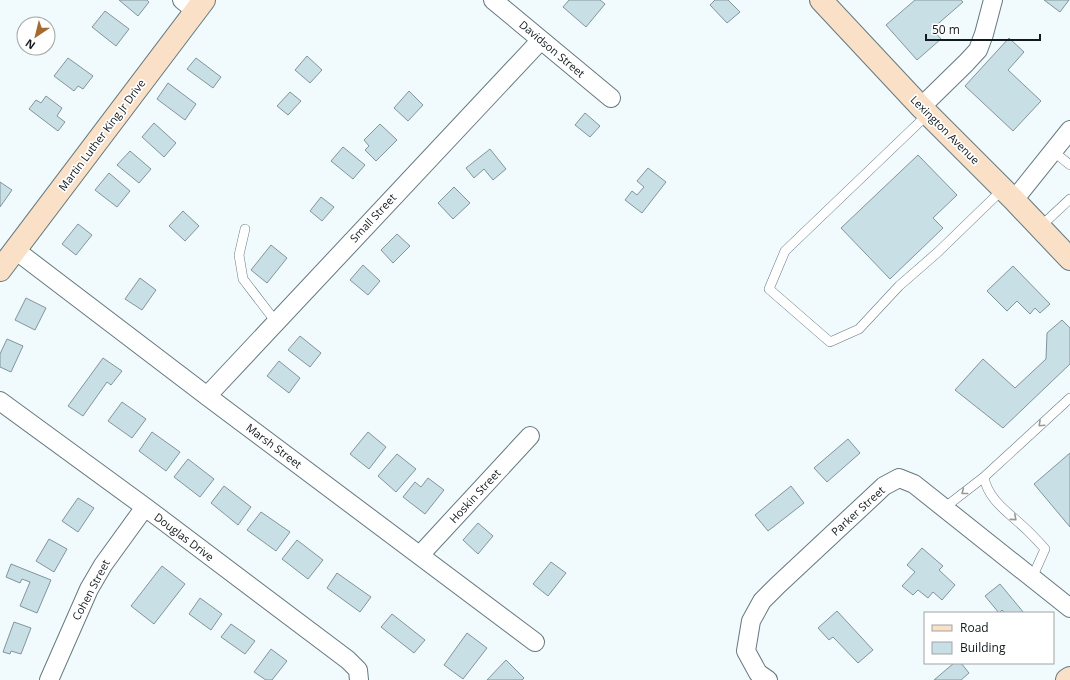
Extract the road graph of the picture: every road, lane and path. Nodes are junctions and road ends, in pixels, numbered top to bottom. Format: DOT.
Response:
graph roads {
  1 [pos="493,0"];
  2 [pos="821,0"];
  3 [pos="993,0"];
  4 [pos="194,4"];
  5 [pos="540,41"];
  6 [pos="611,98"];
  7 [pos="925,110"];
  8 [pos="1070,130"];
  9 [pos="1053,151"];
  10 [pos="1070,165"];
  11 [pos="1008,194"];
  12 [pos="1070,199"];
  13 [pos="1040,227"];
  14 [pos="245,229"];
  15 [pos="14,249"];
  16 [pos="1070,259"];
  17 [pos="0,270"];
  18 [pos="276,322"];
  19 [pos="207,396"];
  20 [pos="1070,398"];
  21 [pos="0,401"];
  22 [pos="530,436"];
  23 [pos="984,477"];
  24 [pos="145,507"];
  25 [pos="944,508"];
  26 [pos="420,555"];
  27 [pos="1032,578"];
  28 [pos="1070,608"];
  29 [pos="535,642"];
  30 [pos="1070,678"];
  31 [pos="49,680"];
  32 [pos="359,680"];
  33 [pos="768,680"];
  34 [pos="1067,680"];
  1 -- 5 [label="street, Davidson Street"];
  2 -- 7 [label="main road, Lexington Avenue"];
  3 -- 7 [label="street"];
  4 -- 15 [label="main road, Martin Luther King Jr Drive"];
  5 -- 6 [label="street, Davidson Street"];
  5 -- 18 [label="street, Small Street"];
  7 -- 11 [label="main road, Lexington Avenue"];
  7 -- 11 [label="lane"];
  8 -- 9 [label="street"];
  9 -- 10 [label="lane"];
  9 -- 11 [label="street"];
  11 -- 13 [label="main road, Lexington Avenue"];
  12 -- 13 [label="lane"];
  13 -- 16 [label="main road, Lexington Avenue"];
  14 -- 18 [label="lane"];
  15 -- 17 [label="main road, Martin Luther King Jr Drive"];
  15 -- 19 [label="street, Marsh Street"];
  18 -- 19 [label="street, Small Street"];
  19 -- 26 [label="street, Marsh Street"];
  20 -- 23 [label="lane, one-way"];
  21 -- 24 [label="street, Douglas Drive"];
  22 -- 26 [label="street, Hoskin Street"];
  23 -- 25 [label="lane, one-way"];
  23 -- 27 [label="lane, one-way"];
  24 -- 31 [label="street, Cohen Street"];
  24 -- 32 [label="street, Douglas Drive"];
  25 -- 27 [label="street, Parker Street"];
  25 -- 33 [label="street, Parker Street"];
  26 -- 29 [label="street, Marsh Street"];
  27 -- 28 [label="street, Parker Street"];
  30 -- 34 [label="main road"];
}
